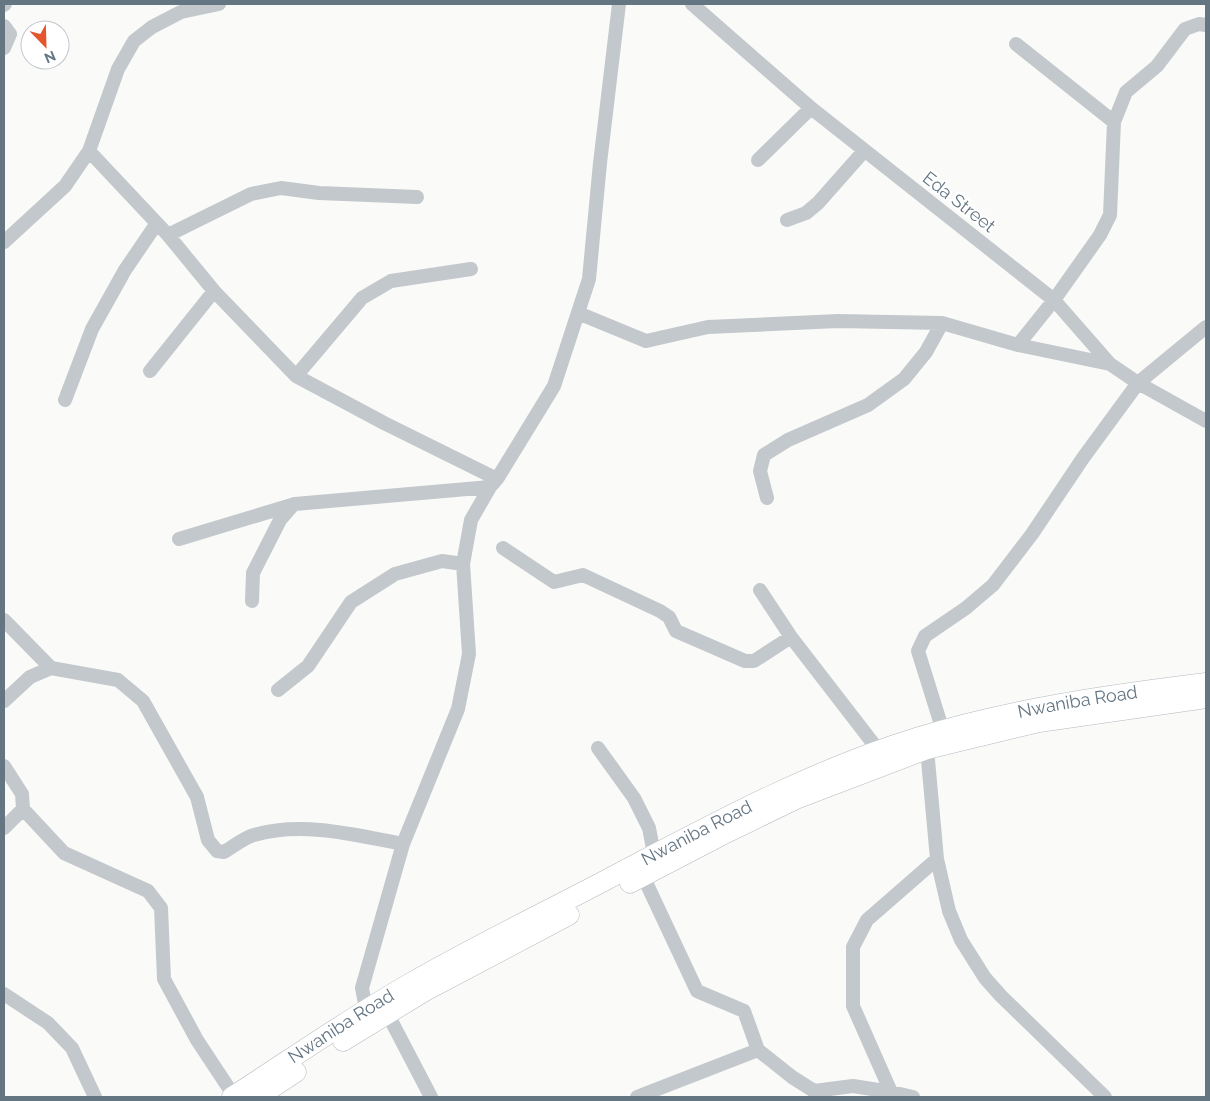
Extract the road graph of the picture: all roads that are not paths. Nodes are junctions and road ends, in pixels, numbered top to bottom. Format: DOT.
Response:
graph roads {
  1 [pos="220,4"];
  2 [pos="619,4"];
  3 [pos="692,4"];
  4 [pos="1206,25"];
  5 [pos="4,26"];
  6 [pos="1016,44"];
  7 [pos="4,48"];
  8 [pos="811,108"];
  9 [pos="1114,122"];
  10 [pos="89,151"];
  11 [pos="864,151"];
  12 [pos="758,160"];
  13 [pos="417,197"];
  14 [pos="787,220"];
  15 [pos="157,223"];
  16 [pos="168,235"];
  17 [pos="4,242"];
  18 [pos="471,269"];
  19 [pos="214,291"];
  20 [pos="1054,300"];
  21 [pos="578,313"];
  22 [pos="942,323"];
  23 [pos="1206,327"];
  24 [pos="1018,346"];
  25 [pos="1110,364"];
  26 [pos="150,371"];
  27 [pos="296,376"];
  28 [pos="1138,383"];
  29 [pos="65,400"];
  30 [pos="1206,421"];
  31 [pos="494,483"];
  32 [pos="767,498"];
  33 [pos="295,504"];
  34 [pos="179,539"];
  35 [pos="503,548"];
  36 [pos="463,564"];
  37 [pos="760,590"];
  38 [pos="252,601"];
  39 [pos="4,620"];
  40 [pos="791,637"];
  41 [pos="51,668"];
  42 [pos="1206,683"];
  43 [pos="278,690"];
  44 [pos="1206,698"];
  45 [pos="4,701"];
  46 [pos="943,731"];
  47 [pos="598,748"];
  48 [pos="927,749"];
  49 [pos="878,751"];
  50 [pos="4,766"];
  51 [pos="23,810"];
  52 [pos="4,828"];
  53 [pos="404,844"];
  54 [pos="654,854"];
  55 [pos="937,859"];
  56 [pos="643,876"];
  57 [pos="4,994"];
  58 [pos="378,1008"];
  59 [pos="758,1050"];
  60 [pos="674,1091"];
  61 [pos="891,1092"];
  62 [pos="867,1093"];
  63 [pos="814,1094"];
  64 [pos="267,1095"];
  65 [pos="95,1097"];
  66 [pos="233,1097"];
  67 [pos="431,1097"];
  68 [pos="636,1097"];
  69 [pos="913,1097"];
  70 [pos="1105,1097"];
  1 -- 10 [label="street"];
  2 -- 21 [label="street"];
  3 -- 8 [label="street, Eda Street"];
  4 -- 9 [label="street"];
  5 -- 7 [label="street"];
  6 -- 9 [label="street"];
  8 -- 11 [label="street, Eda Street"];
  8 -- 12 [label="street"];
  9 -- 20 [label="street"];
  10 -- 15 [label="street"];
  10 -- 17 [label="street"];
  11 -- 14 [label="street"];
  11 -- 20 [label="street, Eda Street"];
  13 -- 16 [label="street"];
  15 -- 16 [label="street"];
  15 -- 29 [label="street"];
  16 -- 19 [label="street"];
  18 -- 27 [label="street"];
  19 -- 26 [label="street"];
  19 -- 27 [label="street"];
  20 -- 24 [label="street"];
  20 -- 25 [label="street, Eda Street"];
  21 -- 22 [label="street"];
  21 -- 31 [label="street"];
  22 -- 24 [label="street"];
  22 -- 32 [label="street"];
  23 -- 28 [label="street"];
  24 -- 25 [label="street"];
  25 -- 28 [label="street, Eda Street"];
  27 -- 31 [label="street"];
  28 -- 30 [label="street, Eda Street"];
  28 -- 46 [label="street"];
  31 -- 33 [label="street"];
  31 -- 36 [label="street"];
  33 -- 34 [label="street"];
  33 -- 38 [label="street"];
  35 -- 40 [label="street"];
  36 -- 43 [label="street"];
  36 -- 53 [label="street"];
  37 -- 40 [label="street"];
  39 -- 41 [label="street"];
  40 -- 49 [label="street"];
  41 -- 45 [label="street"];
  41 -- 53 [label="street"];
  42 -- 46 [label="main road, Nwaniba Road"];
  44 -- 48 [label="main road"];
  46 -- 49 [label="main road, Nwaniba Road"];
  47 -- 54 [label="street"];
  48 -- 55 [label="street"];
  48 -- 56 [label="main road"];
  49 -- 54 [label="main road, Nwaniba Road"];
  50 -- 51 [label="street"];
  51 -- 52 [label="street"];
  51 -- 66 [label="street"];
  53 -- 58 [label="street"];
  54 -- 58 [label="main road, Nwaniba Road"];
  55 -- 61 [label="street"];
  55 -- 70 [label="street"];
  56 -- 58 [label="main road"];
  56 -- 59 [label="street"];
  57 -- 65 [label="street"];
  58 -- 64 [label="main road"];
  58 -- 66 [label="main road, Nwaniba Road"];
  58 -- 67 [label="street"];
  59 -- 60 [label="street"];
  59 -- 63 [label="street"];
  60 -- 68 [label="street"];
  61 -- 62 [label="street"];
  61 -- 69 [label="street"];
  62 -- 63 [label="street"];
}
